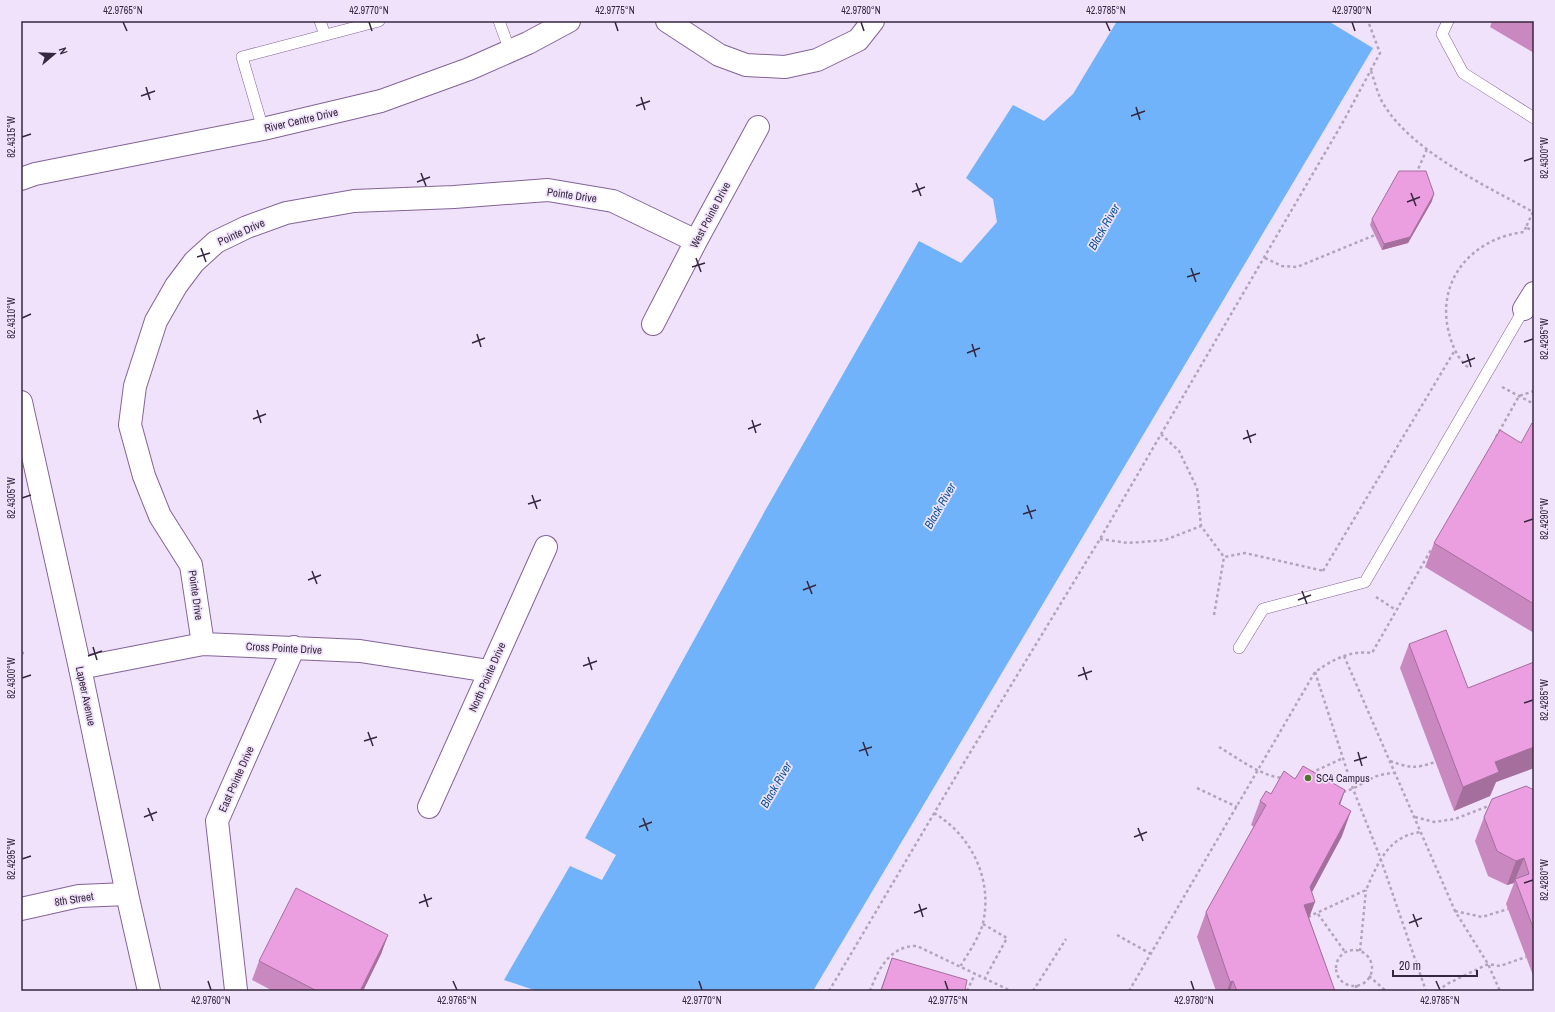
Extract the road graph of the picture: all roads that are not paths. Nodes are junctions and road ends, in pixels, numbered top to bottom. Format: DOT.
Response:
graph roads {
  1 [pos="320,21"];
  2 [pos="379,21"];
  3 [pos="498,21"];
  4 [pos="569,21"];
  5 [pos="667,21"];
  6 [pos="873,21"];
  7 [pos="1448,21"];
  8 [pos="325,35"];
  9 [pos="510,51"];
  10 [pos="1534,118"];
  11 [pos="758,127"];
  12 [pos="263,129"];
  13 [pos="21,179"];
  14 [pos="696,241"];
  15 [pos="1529,301"];
  16 [pos="653,324"];
  17 [pos="21,402"];
  18 [pos="546,547"];
  19 [pos="203,644"];
  20 [pos="294,648"];
  21 [pos="1239,648"];
  22 [pos="80,668"];
  23 [pos="489,671"];
  24 [pos="429,807"];
  25 [pos="127,894"];
  26 [pos="21,909"];
  27 [pos="236,990"];
  28 [pos="149,991"];
  1 -- 8 [label="lane"];
  2 -- 8 [label="lane"];
  3 -- 9 [label="lane"];
  4 -- 9 [label="street, River Centre Drive"];
  5 -- 6 [label="street"];
  7 -- 10 [label="lane"];
  8 -- 12 [label="lane"];
  9 -- 12 [label="street, River Centre Drive"];
  11 -- 14 [label="street, West Pointe Drive"];
  12 -- 13 [label="street, River Centre Drive"];
  14 -- 16 [label="street, West Pointe Drive"];
  14 -- 19 [label="street, Pointe Drive"];
  15 -- 21 [label="lane"];
  17 -- 22 [label="street, Lapeer Avenue"];
  18 -- 23 [label="street, North Pointe Drive"];
  19 -- 20 [label="street, Cross Pointe Drive"];
  19 -- 22 [label="street, Cross Pointe Drive"];
  20 -- 23 [label="street, Cross Pointe Drive"];
  20 -- 27 [label="street, East Pointe Drive"];
  22 -- 25 [label="street, Lapeer Avenue"];
  23 -- 24 [label="street, North Pointe Drive"];
  25 -- 26 [label="street, 8th Street"];
  25 -- 28 [label="street, Lapeer Avenue"];
}
